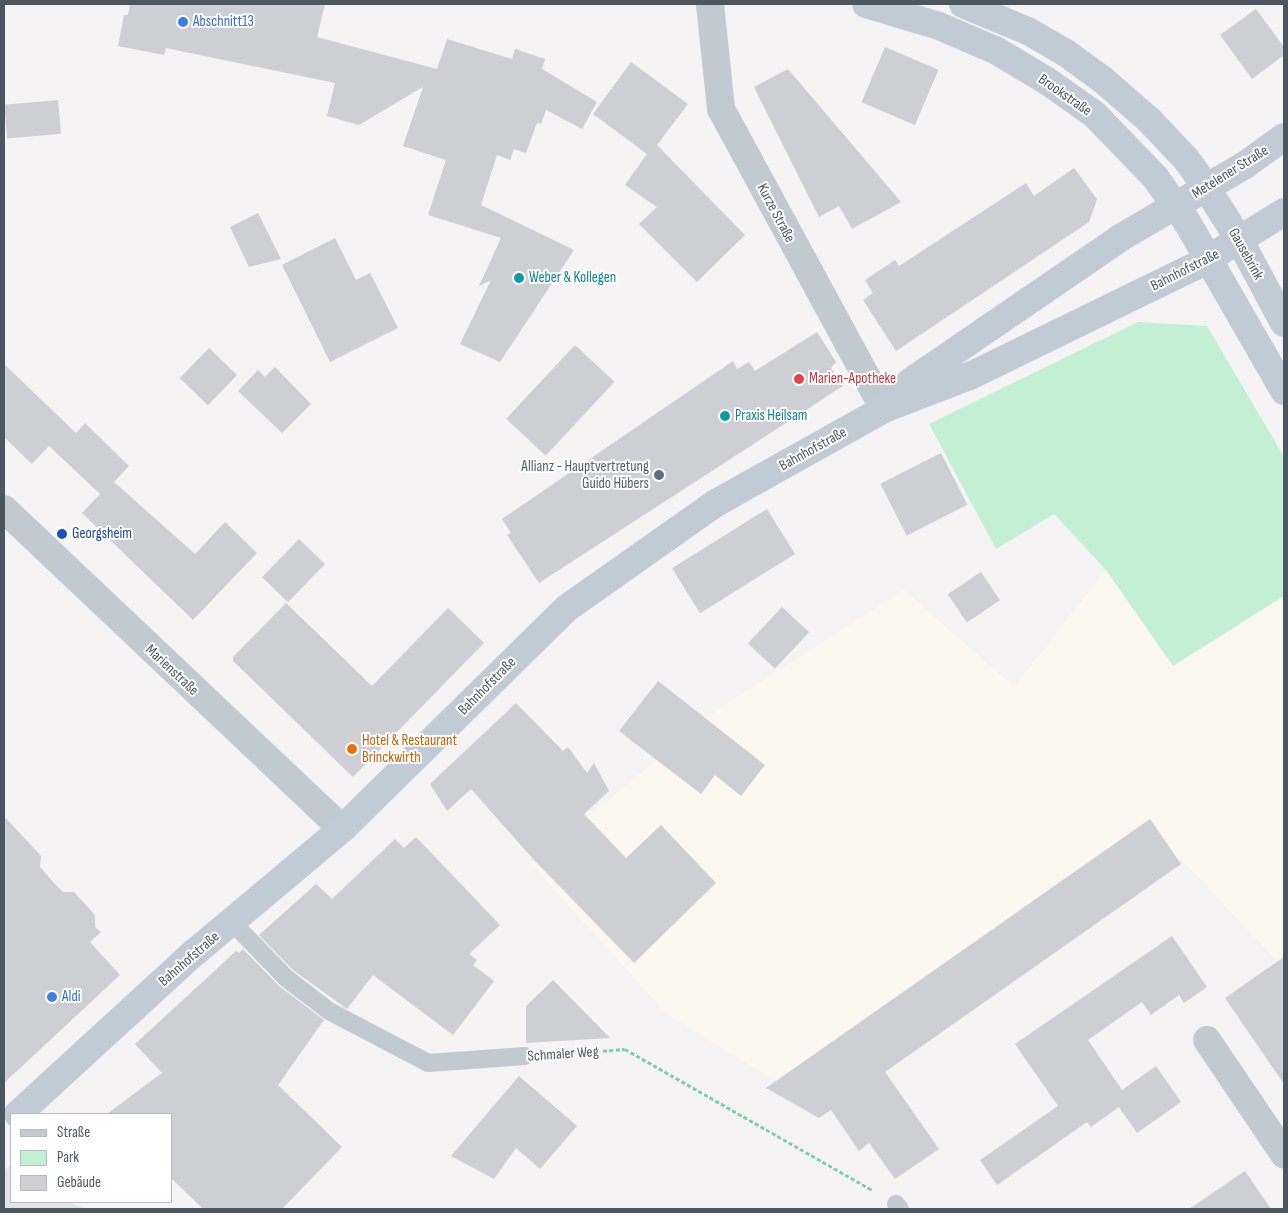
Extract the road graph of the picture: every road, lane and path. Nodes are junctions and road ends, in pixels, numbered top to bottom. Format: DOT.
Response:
graph roads {
  1 [pos="710,4"];
  2 [pos="866,4"];
  3 [pos="963,4"];
  4 [pos="1284,137"];
  5 [pos="1206,187"];
  6 [pos="1175,206"];
  7 [pos="1284,212"];
  8 [pos="1240,241"];
  9 [pos="1210,259"];
  10 [pos="1284,323"];
  11 [pos="1284,391"];
  12 [pos="884,409"];
  13 [pos="4,509"];
  14 [pos="342,829"];
  15 [pos="231,922"];
  16 [pos="1207,1040"];
  17 [pos="525,1056"];
  18 [pos="19,1113"];
  19 [pos="1284,1154"];
  20 [pos="898,1207"];
  1 -- 12 [label="street, Kurze Straße"];
  2 -- 6 [label="street, Brookstraße"];
  3 -- 5 [label="street"];
  4 -- 5 [label="street, Metelener Straße"];
  5 -- 6 [label="street, Metelener Straße"];
  5 -- 8 [label="street, Gausebrink"];
  6 -- 9 [label="street, Brookstraße"];
  6 -- 12 [label="street, Bahnhofstraße"];
  7 -- 8 [label="street"];
  8 -- 9 [label="street, Bahnhofstraße"];
  8 -- 10 [label="street, Gausebrink"];
  9 -- 11 [label="street"];
  9 -- 12 [label="street, Bahnhofstraße"];
  12 -- 14 [label="street, Bahnhofstraße"];
  13 -- 14 [label="street, Marienstraße"];
  14 -- 15 [label="street, Bahnhofstraße"];
  15 -- 17 [label="lane, Schmaler Weg"];
  15 -- 18 [label="street, Bahnhofstraße"];
  16 -- 19 [label="street"];
  17 -- 20 [label="path, Schmaler Weg"];
}
